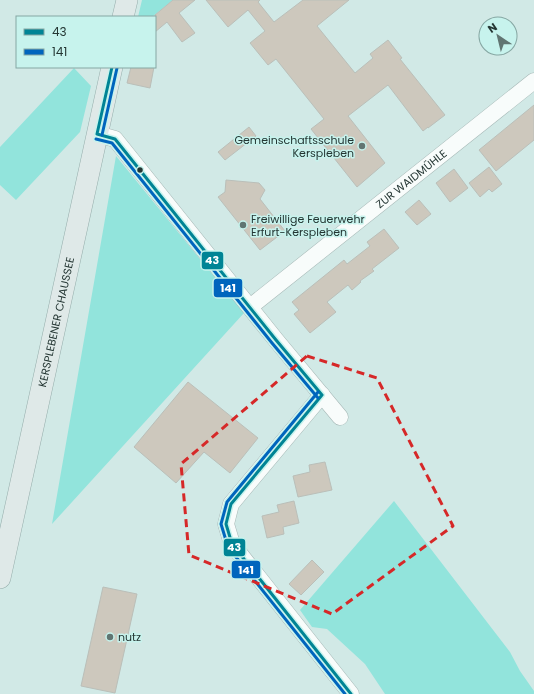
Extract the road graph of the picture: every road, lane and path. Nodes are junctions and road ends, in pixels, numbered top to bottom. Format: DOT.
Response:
graph roads {
  1 [pos="127,0"];
  2 [pos="123,16"];
  3 [pos="112,68"];
  4 [pos="534,81"];
  5 [pos="97,134"];
  6 [pos="250,307"];
  7 [pos="322,395"];
  8 [pos="340,417"];
  9 [pos="0,578"];
  10 [pos="351,694"];
  1 -- 2 [label="main road"];
  3 -- 5 [label="main road, KERSPLEBENER CHAUSSEE"];
  4 -- 6 [label="street, ZUR WAIDMÜHLE"];
  5 -- 6 [label="street"];
  5 -- 9 [label="main road, KERSPLEBENER CHAUSSEE"];
  6 -- 7 [label="street"];
  7 -- 8 [label="street"];
  7 -- 10 [label="street"];
}
